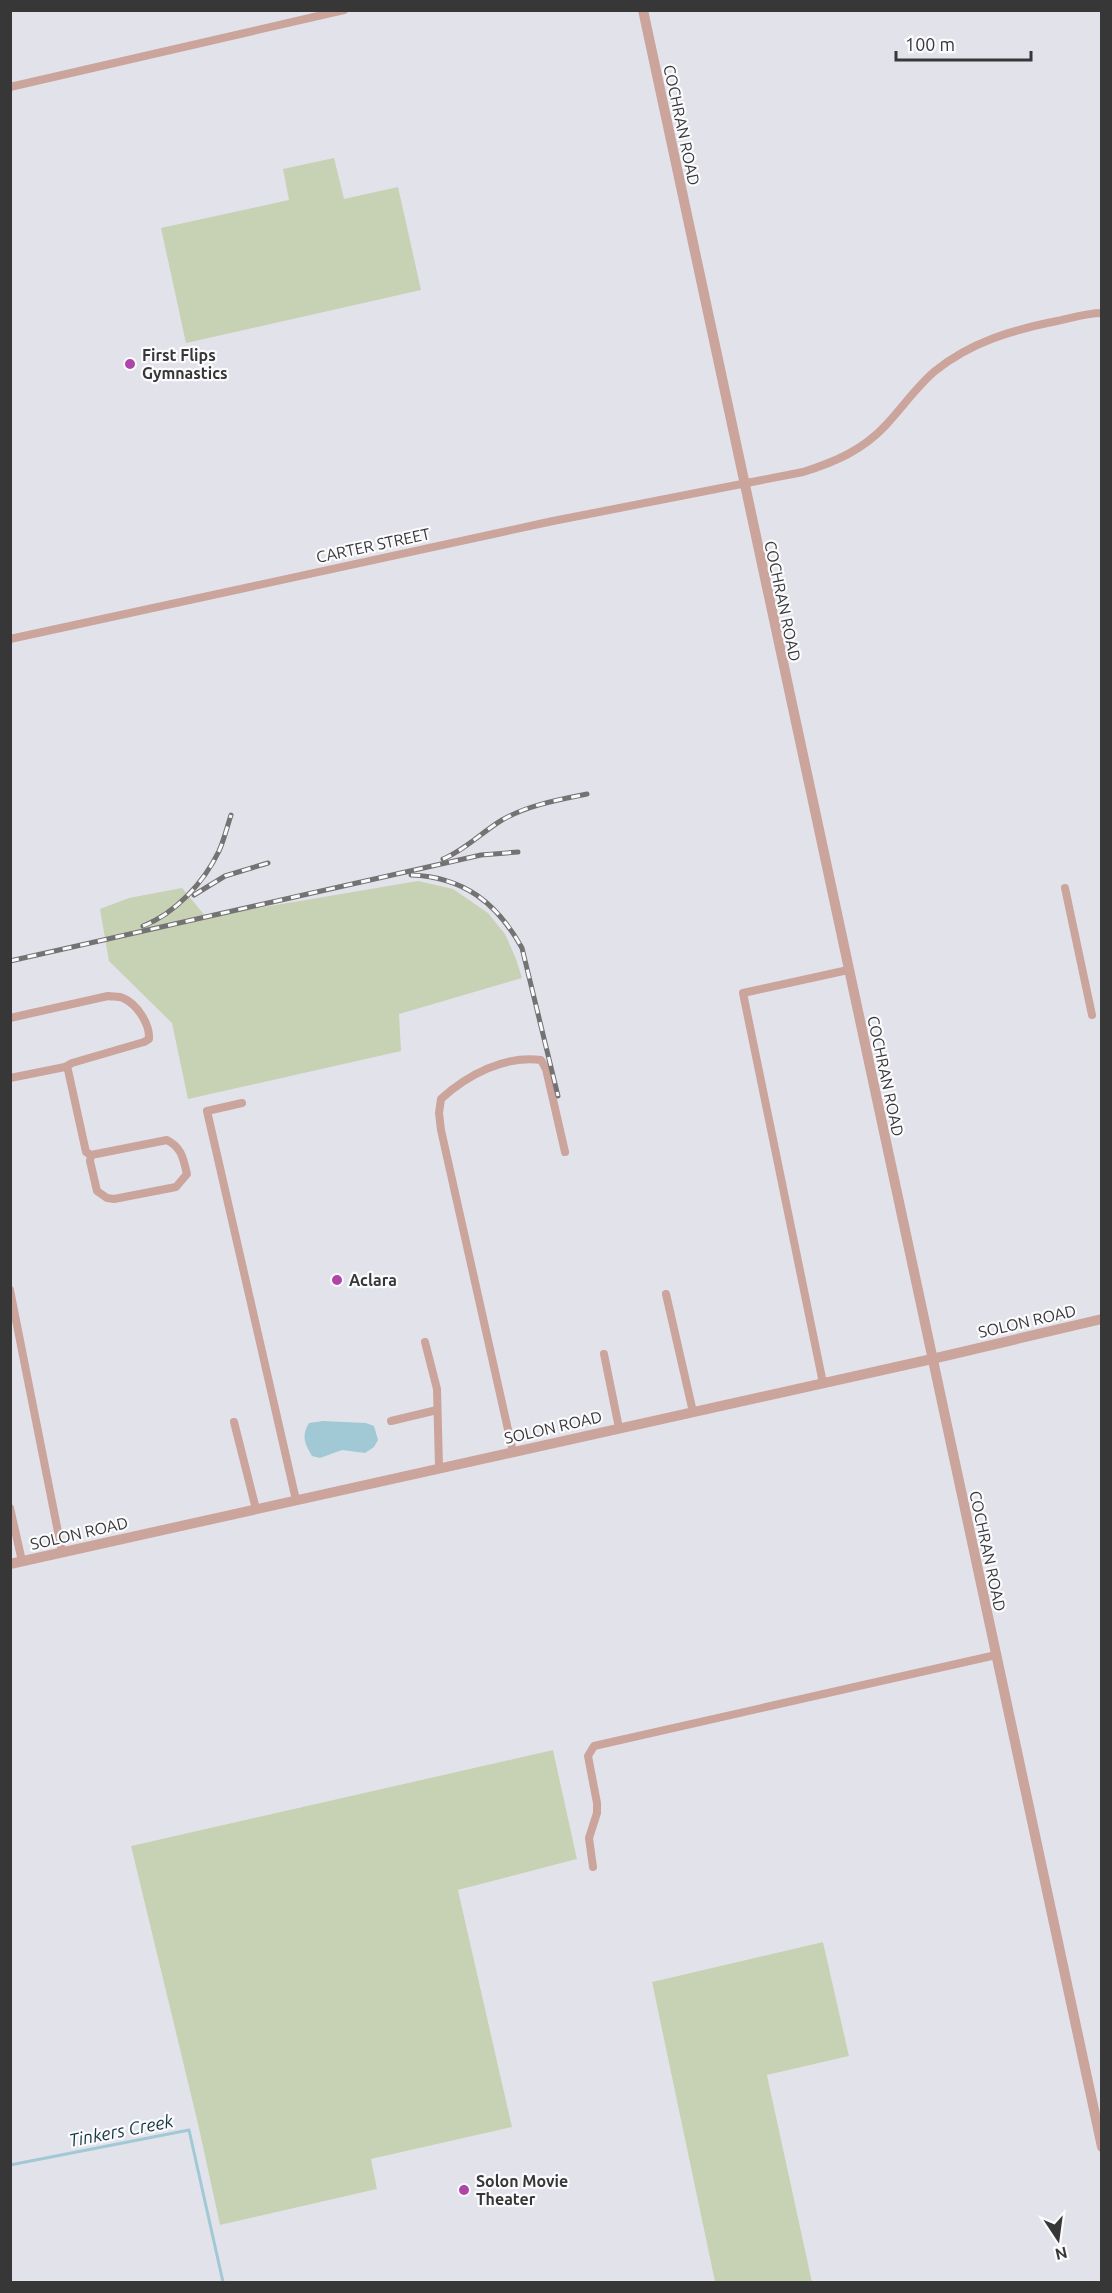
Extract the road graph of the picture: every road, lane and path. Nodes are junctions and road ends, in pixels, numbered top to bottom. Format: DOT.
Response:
graph roads {
  1 [pos="344,10"];
  2 [pos="643,10"];
  3 [pos="10,87"];
  4 [pos="1101,313"];
  5 [pos="743,485"];
  6 [pos="10,639"];
  7 [pos="1065,888"];
  8 [pos="848,970"];
  9 [pos="1092,1015"];
  10 [pos="10,1018"];
  11 [pos="65,1067"];
  12 [pos="10,1078"];
  13 [pos="242,1103"];
  14 [pos="565,1152"];
  15 [pos="91,1155"];
  16 [pos="10,1290"];
  17 [pos="666,1294"];
  18 [pos="1101,1319"];
  19 [pos="425,1342"];
  20 [pos="604,1354"];
  21 [pos="932,1359"];
  22 [pos="823,1383"];
  23 [pos="437,1410"];
  24 [pos="693,1412"];
  25 [pos="391,1421"];
  26 [pos="234,1422"];
  27 [pos="619,1428"];
  28 [pos="513,1452"];
  29 [pos="439,1467"];
  30 [pos="296,1500"];
  31 [pos="10,1508"];
  32 [pos="256,1509"];
  33 [pos="62,1552"];
  34 [pos="16,1562"];
  35 [pos="996,1655"];
  36 [pos="593,1867"];
  37 [pos="1101,2146"];
  1 -- 3 [label="street"];
  2 -- 5 [label="street, COCHRAN ROAD"];
  4 -- 5 [label="street, CARTER STREET"];
  5 -- 6 [label="street, CARTER STREET"];
  5 -- 8 [label="street, COCHRAN ROAD"];
  7 -- 9 [label="street"];
  8 -- 21 [label="street, COCHRAN ROAD"];
  8 -- 22 [label="street"];
  10 -- 11 [label="street"];
  11 -- 12 [label="street"];
  11 -- 15 [label="street"];
  13 -- 30 [label="street"];
  14 -- 28 [label="street"];
  15 -- 15 [label="street"];
  16 -- 33 [label="street"];
  17 -- 24 [label="street"];
  18 -- 21 [label="street, SOLON ROAD"];
  19 -- 23 [label="street"];
  20 -- 27 [label="street"];
  21 -- 22 [label="street, SOLON ROAD"];
  21 -- 35 [label="street, COCHRAN ROAD"];
  22 -- 24 [label="street, SOLON ROAD"];
  23 -- 25 [label="street"];
  23 -- 29 [label="street"];
  24 -- 27 [label="street, SOLON ROAD"];
  26 -- 32 [label="street"];
  27 -- 28 [label="street, SOLON ROAD"];
  28 -- 29 [label="street, SOLON ROAD"];
  29 -- 30 [label="street, SOLON ROAD"];
  30 -- 32 [label="street, SOLON ROAD"];
  31 -- 34 [label="street"];
  32 -- 33 [label="street, SOLON ROAD"];
  33 -- 34 [label="street, SOLON ROAD"];
  35 -- 36 [label="street"];
  35 -- 37 [label="street, COCHRAN ROAD"];
}
